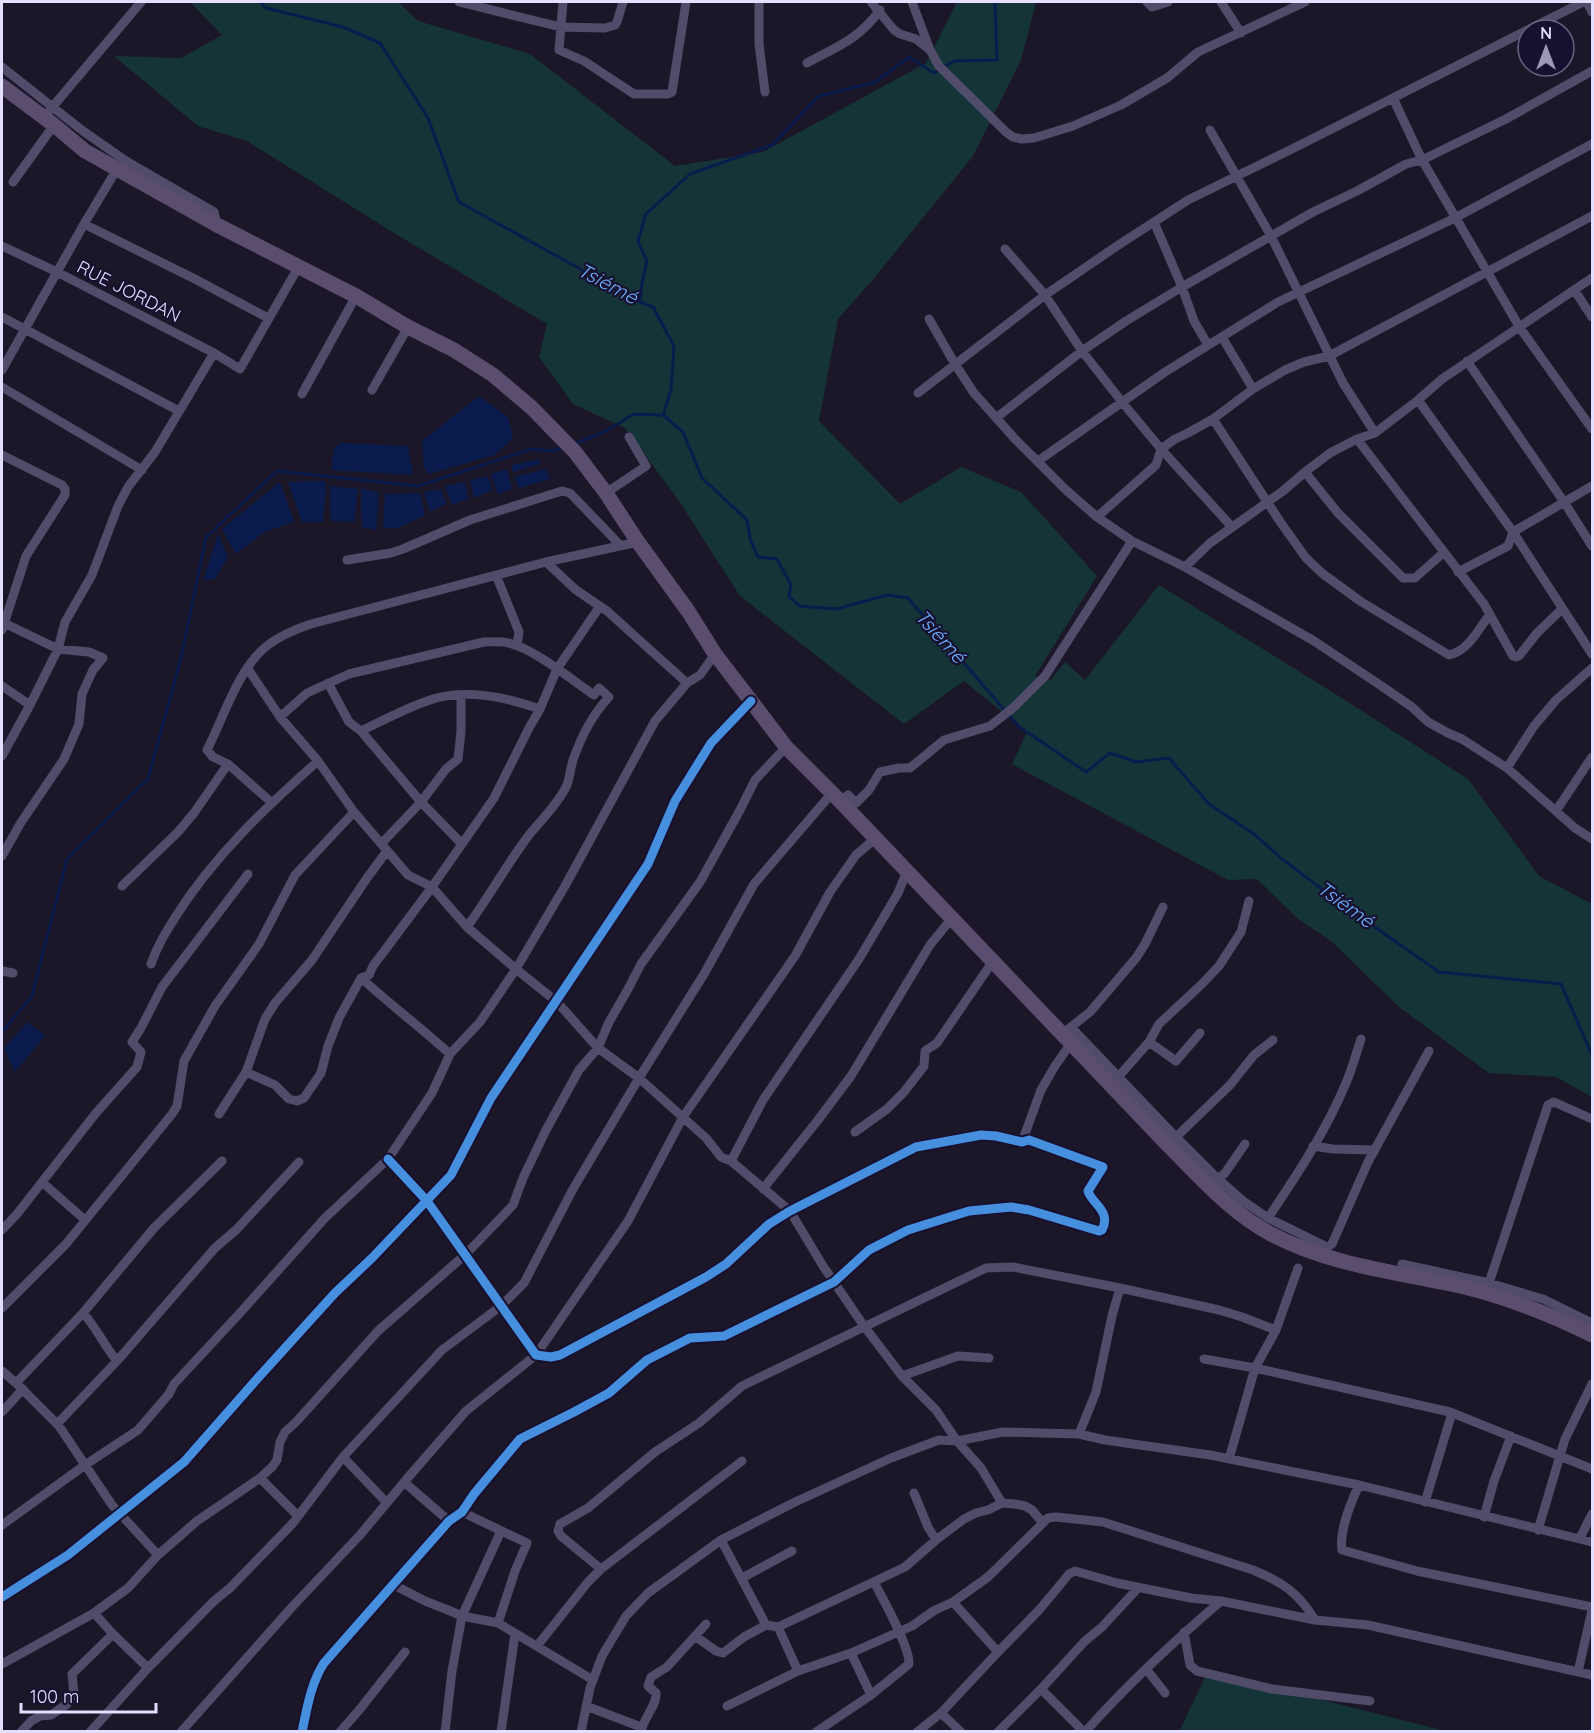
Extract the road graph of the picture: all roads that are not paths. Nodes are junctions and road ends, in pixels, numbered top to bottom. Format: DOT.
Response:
graph roads {
  1 [pos="141,2"];
  2 [pos="459,2"];
  3 [pos="563,2"];
  4 [pos="622,2"];
  5 [pos="686,2"];
  6 [pos="759,2"];
  7 [pos="872,2"];
  8 [pos="912,2"];
  9 [pos="1147,2"];
  10 [pos="1168,2"];
  11 [pos="1221,2"];
  12 [pos="1305,2"];
  13 [pos="1585,2"];
  14 [pos="1291,4"];
  15 [pos="497,7"];
  16 [pos="880,10"];
  17 [pos="1593,12"];
  18 [pos="561,27"];
  19 [pos="1241,33"];
  20 [pos="930,50"];
  21 [pos="807,63"];
  22 [pos="2,67"];
  23 [pos="1593,71"];
  24 [pos="3,91"];
  25 [pos="765,92"];
  26 [pos="1393,98"];
  27 [pos="50,116"];
  28 [pos="1210,130"];
  29 [pos="1593,144"];
  30 [pos="1422,160"];
  31 [pos="117,169"];
  32 [pos="1237,176"];
  33 [pos="13,182"];
  34 [pos="1593,216"];
  35 [pos="1455,218"];
  36 [pos="1154,222"];
  37 [pos="84,224"];
  38 [pos="217,225"];
  39 [pos="1271,236"];
  40 [pos="2,246"];
  41 [pos="1005,249"];
  42 [pos="298,266"];
  43 [pos="57,272"];
  44 [pos="1487,273"];
  45 [pos="1593,278"];
  46 [pos="1182,287"];
  47 [pos="1575,291"];
  48 [pos="1298,292"];
  49 [pos="1045,295"];
  50 [pos="356,296"];
  51 [pos="2,316"];
  52 [pos="1593,317"];
  53 [pos="268,318"];
  54 [pos="929,319"];
  55 [pos="408,327"];
  56 [pos="1520,328"];
  57 [pos="26,329"];
  58 [pos="1222,337"];
  59 [pos="1208,345"];
  60 [pos="1082,351"];
  61 [pos="214,353"];
  62 [pos="1329,356"];
  63 [pos="1467,362"];
  64 [pos="955,364"];
  65 [pos="2,370"];
  66 [pos="2,387"];
  67 [pos="1253,389"];
  68 [pos="372,390"];
  69 [pos="918,393"];
  70 [pos="302,394"];
  71 [pos="1418,400"];
  72 [pos="1122,402"];
  73 [pos="179,411"];
  74 [pos="996,418"];
  75 [pos="1213,419"];
  76 [pos="1593,429"];
  77 [pos="1375,433"];
  78 [pos="629,437"];
  79 [pos="1357,439"];
  80 [pos="1161,449"];
  81 [pos="2,455"];
  82 [pos="1038,461"];
  83 [pos="142,470"];
  84 [pos="1305,472"];
  85 [pos="1593,486"];
  86 [pos="606,493"];
  87 [pos="1267,502"];
  88 [pos="1564,502"];
  89 [pos="1097,517"];
  90 [pos="1231,526"];
  91 [pos="1513,532"];
  92 [pos="1132,541"];
  93 [pos="638,542"];
  94 [pos="621,546"];
  95 [pos="1593,546"];
  96 [pos="1443,553"];
  97 [pos="347,560"];
  98 [pos="546,562"];
  99 [pos="1185,567"];
  100 [pos="1458,572"];
  101 [pos="496,575"];
  102 [pos="600,606"];
  103 [pos="1562,609"];
  104 [pos="1490,614"];
  105 [pos="2,625"];
  106 [pos="517,645"];
  107 [pos="58,649"];
  108 [pos="715,654"];
  109 [pos="1593,654"];
  110 [pos="1593,668"];
  111 [pos="248,669"];
  112 [pos="557,669"];
  113 [pos="328,683"];
  114 [pos="687,683"];
  115 [pos="2,686"];
  116 [pos="461,695"];
  117 [pos="751,701"];
  118 [pos="30,705"];
  119 [pos="540,709"];
  120 [pos="280,717"];
  121 [pos="362,731"];
  122 [pos="786,747"];
  123 [pos="2,756"];
  124 [pos="1593,757"];
  125 [pos="318,761"];
  126 [pos="228,764"];
  127 [pos="1507,768"];
  128 [pos="836,797"];
  129 [pos="271,802"];
  130 [pos="421,802"];
  131 [pos="1556,811"];
  132 [pos="354,812"];
  133 [pos="876,838"];
  134 [pos="1593,839"];
  135 [pos="461,843"];
  136 [pos="384,848"];
  137 [pos="2,856"];
  138 [pos="908,871"];
  139 [pos="248,874"];
  140 [pos="122,886"];
  141 [pos="432,887"];
  142 [pos="1249,901"];
  143 [pos="1163,907"];
  144 [pos="952,918"];
  145 [pos="467,927"];
  146 [pos="993,961"];
  147 [pos="151,964"];
  148 [pos="516,969"];
  149 [pos="2,970"];
  150 [pos="13,973"];
  151 [pos="361,978"];
  152 [pos="557,1002"];
  153 [pos="1200,1033"];
  154 [pos="1068,1035"];
  155 [pos="1361,1039"];
  156 [pos="1273,1040"];
  157 [pos="1149,1041"];
  158 [pos="598,1048"];
  159 [pos="1429,1051"];
  160 [pos="450,1054"];
  161 [pos="246,1072"];
  162 [pos="1119,1076"];
  163 [pos="639,1078"];
  164 [pos="219,1114"];
  165 [pos="683,1117"];
  166 [pos="1593,1119"];
  167 [pos="855,1132"];
  168 [pos="1172,1141"];
  169 [pos="1022,1142"];
  170 [pos="1245,1144"];
  171 [pos="1313,1146"];
  172 [pos="1375,1150"];
  173 [pos="388,1159"];
  174 [pos="222,1161"];
  175 [pos="730,1161"];
  176 [pos="299,1162"];
  177 [pos="42,1182"];
  178 [pos="1213,1183"];
  179 [pos="762,1189"];
  180 [pos="428,1201"];
  181 [pos="790,1210"];
  182 [pos="1268,1218"];
  183 [pos="86,1220"];
  184 [pos="2,1230"];
  185 [pos="466,1254"];
  186 [pos="1402,1264"];
  187 [pos="1298,1268"];
  188 [pos="834,1282"];
  189 [pos="1489,1283"];
  190 [pos="1120,1288"];
  191 [pos="501,1305"];
  192 [pos="2,1308"];
  193 [pos="83,1313"];
  194 [pos="1593,1323"];
  195 [pos="864,1326"];
  196 [pos="1276,1330"];
  197 [pos="1593,1335"];
  198 [pos="536,1355"];
  199 [pos="989,1358"];
  200 [pos="1204,1359"];
  201 [pos="117,1361"];
  202 [pos="1256,1368"];
  203 [pos="2,1371"];
  204 [pos="902,1376"];
  205 [pos="1593,1384"];
  206 [pos="19,1386"];
  207 [pos="2,1412"];
  208 [pos="1452,1413"];
  209 [pos="57,1424"];
  210 [pos="1079,1434"];
  211 [pos="1511,1436"];
  212 [pos="957,1441"];
  213 [pos="1561,1456"];
  214 [pos="343,1457"];
  215 [pos="1229,1459"];
  216 [pos="742,1461"];
  217 [pos="86,1465"];
  218 [pos="1593,1469"];
  219 [pos="260,1478"];
  220 [pos="404,1482"];
  221 [pos="1359,1485"];
  222 [pos="914,1493"];
  223 [pos="1425,1502"];
  224 [pos="387,1503"];
  225 [pos="1002,1503"];
  226 [pos="462,1512"];
  227 [pos="120,1514"];
  228 [pos="1593,1514"];
  229 [pos="298,1516"];
  230 [pos="1484,1516"];
  231 [pos="449,1521"];
  232 [pos="1042,1522"];
  233 [pos="2,1525"];
  234 [pos="1538,1530"];
  235 [pos="501,1532"];
  236 [pos="1580,1538"];
  237 [pos="722,1539"];
  238 [pos="936,1540"];
  239 [pos="1593,1542"];
  240 [pos="792,1551"];
  241 [pos="158,1555"];
  242 [pos="602,1569"];
  243 [pos="742,1578"];
  244 [pos="874,1582"];
  245 [pos="394,1585"];
  246 [pos="1138,1588"];
  247 [pos="2,1597"];
  248 [pos="1221,1601"];
  249 [pos="953,1602"];
  250 [pos="1593,1608"];
  251 [pos="94,1613"];
  252 [pos="462,1616"];
  253 [pos="1315,1620"];
  254 [pos="498,1623"];
  255 [pos="706,1624"];
  256 [pos="766,1625"];
  257 [pos="778,1627"];
  258 [pos="1184,1632"];
  259 [pos="899,1633"];
  260 [pos="113,1634"];
  261 [pos="514,1634"];
  262 [pos="695,1636"];
  263 [pos="537,1646"];
  264 [pos="405,1652"];
  265 [pos="998,1652"];
  266 [pos="851,1653"];
  267 [pos="2,1664"];
  268 [pos="148,1668"];
  269 [pos="1147,1670"];
  270 [pos="798,1671"];
  271 [pos="1578,1672"];
  272 [pos="1593,1675"];
  273 [pos="593,1680"];
  274 [pos="1041,1689"];
  275 [pos="1165,1693"];
  276 [pos="871,1695"];
  277 [pos="1370,1701"];
  278 [pos="586,1706"];
  279 [pos="727,1706"];
  280 [pos="941,1713"];
  281 [pos="641,1729"];
  282 [pos="21,1731"];
  283 [pos="90,1731"];
  284 [pos="181,1731"];
  285 [pos="302,1731"];
  286 [pos="340,1731"];
  287 [pos="445,1731"];
  288 [pos="501,1731"];
  289 [pos="580,1731"];
  290 [pos="816,1731"];
  291 [pos="917,1731"];
  292 [pos="961,1731"];
  293 [pos="998,1731"];
  294 [pos="1084,1731"];
  1 -- 27 [label="street"];
  2 -- 15 [label="street"];
  3 -- 18 [label="street"];
  4 -- 18 [label="street"];
  5 -- 18 [label="street"];
  6 -- 25 [label="street"];
  7 -- 16 [label="street"];
  8 -- 20 [label="street"];
  9 -- 10 [label="street"];
  11 -- 19 [label="street"];
  12 -- 14 [label="street"];
  13 -- 17 [label="street"];
  13 -- 26 [label="street"];
  14 -- 19 [label="street"];
  15 -- 18 [label="street"];
  16 -- 20 [label="street"];
  16 -- 21 [label="street"];
  19 -- 20 [label="street"];
  22 -- 27 [label="street"];
  23 -- 30 [label="street"];
  24 -- 27 [label="main road"];
  26 -- 30 [label="street"];
  26 -- 32 [label="street"];
  27 -- 31 [label="main road"];
  27 -- 33 [label="street"];
  27 -- 38 [label="street"];
  28 -- 32 [label="street"];
  29 -- 35 [label="street"];
  30 -- 35 [label="street"];
  30 -- 39 [label="street"];
  31 -- 37 [label="street"];
  31 -- 38 [label="main road"];
  32 -- 36 [label="street"];
  32 -- 39 [label="street"];
  34 -- 44 [label="street"];
  35 -- 44 [label="street"];
  35 -- 48 [label="street"];
  36 -- 46 [label="street"];
  36 -- 49 [label="street"];
  37 -- 43 [label="street"];
  37 -- 53 [label="street"];
  38 -- 42 [label="main road"];
  39 -- 46 [label="street"];
  39 -- 48 [label="street"];
  40 -- 43 [label="street, RUE JORDAN"];
  41 -- 49 [label="street"];
  42 -- 50 [label="main road"];
  42 -- 53 [label="street"];
  43 -- 57 [label="street"];
  43 -- 61 [label="street, RUE JORDAN"];
  44 -- 56 [label="street"];
  44 -- 62 [label="street"];
  45 -- 47 [label="street"];
  46 -- 59 [label="street"];
  46 -- 60 [label="street"];
  47 -- 52 [label="street"];
  47 -- 56 [label="street"];
  48 -- 58 [label="street"];
  48 -- 62 [label="street"];
  49 -- 60 [label="street"];
  49 -- 64 [label="street"];
  50 -- 55 [label="main road"];
  50 -- 70 [label="street"];
  51 -- 57 [label="street"];
  53 -- 61 [label="street, RUE JORDAN"];
  54 -- 64 [label="street"];
  55 -- 68 [label="street"];
  55 -- 86 [label="main road"];
  56 -- 63 [label="street"];
  56 -- 76 [label="street"];
  57 -- 65 [label="street"];
  57 -- 73 [label="street"];
  58 -- 59 [label="street"];
  58 -- 67 [label="street"];
  59 -- 72 [label="street"];
  60 -- 72 [label="street"];
  60 -- 74 [label="street"];
  61 -- 73 [label="street"];
  62 -- 67 [label="street"];
  62 -- 77 [label="street"];
  63 -- 71 [label="street"];
  63 -- 88 [label="street"];
  64 -- 69 [label="street"];
  64 -- 74 [label="street"];
  66 -- 83 [label="street"];
  67 -- 75 [label="street"];
  71 -- 77 [label="street"];
  71 -- 91 [label="street"];
  72 -- 80 [label="street"];
  72 -- 82 [label="street"];
  73 -- 83 [label="street"];
  74 -- 82 [label="street"];
  75 -- 80 [label="street"];
  75 -- 87 [label="street"];
  77 -- 79 [label="street"];
  78 -- 86 [label="street"];
  79 -- 84 [label="street"];
  79 -- 96 [label="street"];
  80 -- 89 [label="street"];
  80 -- 90 [label="street"];
  81 -- 105 [label="street"];
  82 -- 89 [label="street"];
  83 -- 107 [label="street"];
  84 -- 87 [label="street"];
  84 -- 96 [label="street"];
  85 -- 88 [label="street"];
  86 -- 93 [label="main road"];
  87 -- 90 [label="street"];
  87 -- 104 [label="street"];
  88 -- 91 [label="street"];
  88 -- 95 [label="street"];
  89 -- 92 [label="street"];
  90 -- 99 [label="street"];
  91 -- 100 [label="street"];
  91 -- 103 [label="street"];
  92 -- 99 [label="street"];
  92 -- 128 [label="street"];
  93 -- 94 [label="street"];
  93 -- 108 [label="main road"];
  94 -- 97 [label="street"];
  94 -- 98 [label="street"];
  96 -- 100 [label="street"];
  98 -- 101 [label="street"];
  98 -- 102 [label="street"];
  99 -- 127 [label="street"];
  100 -- 104 [label="street"];
  101 -- 106 [label="street"];
  101 -- 111 [label="street"];
  102 -- 112 [label="street"];
  102 -- 114 [label="street"];
  103 -- 104 [label="street"];
  103 -- 109 [label="street"];
  105 -- 107 [label="street"];
  106 -- 112 [label="street"];
  106 -- 113 [label="street"];
  107 -- 118 [label="street"];
  107 -- 137 [label="street"];
  108 -- 114 [label="street"];
  108 -- 117 [label="main road"];
  110 -- 127 [label="street"];
  111 -- 120 [label="street"];
  111 -- 126 [label="street"];
  112 -- 119 [label="street"];
  112 -- 145 [label="street"];
  113 -- 120 [label="street"];
  113 -- 121 [label="street"];
  114 -- 148 [label="street"];
  115 -- 118 [label="street"];
  116 -- 119 [label="street"];
  116 -- 121 [label="street"];
  116 -- 130 [label="street"];
  117 -- 122 [label="main road"];
  117 -- 152 [label="street"];
  118 -- 123 [label="street"];
  119 -- 135 [label="street"];
  120 -- 125 [label="street"];
  121 -- 130 [label="street"];
  122 -- 128 [label="main road"];
  122 -- 158 [label="street"];
  124 -- 131 [label="street"];
  125 -- 129 [label="street"];
  125 -- 132 [label="street"];
  126 -- 129 [label="street"];
  126 -- 140 [label="street"];
  127 -- 131 [label="street"];
  128 -- 133 [label="main road"];
  128 -- 163 [label="street"];
  129 -- 147 [label="street"];
  130 -- 135 [label="street"];
  130 -- 136 [label="street"];
  131 -- 134 [label="street"];
  132 -- 136 [label="street"];
  132 -- 183 [label="street"];
  133 -- 138 [label="main road"];
  133 -- 165 [label="street"];
  135 -- 141 [label="street"];
  136 -- 141 [label="street"];
  136 -- 161 [label="street"];
  138 -- 144 [label="main road"];
  138 -- 175 [label="street"];
  139 -- 177 [label="street"];
  141 -- 145 [label="street"];
  141 -- 151 [label="street"];
  142 -- 157 [label="street"];
  143 -- 154 [label="street"];
  144 -- 146 [label="main road"];
  144 -- 179 [label="street"];
  145 -- 148 [label="street"];
  146 -- 154 [label="main road"];
  146 -- 167 [label="street"];
  148 -- 152 [label="street"];
  148 -- 160 [label="street"];
  149 -- 150 [label="street"];
  151 -- 160 [label="street"];
  151 -- 161 [label="street"];
  152 -- 158 [label="street"];
  152 -- 180 [label="street"];
  153 -- 157 [label="street"];
  154 -- 162 [label="street"];
  154 -- 168 [label="main road"];
  154 -- 169 [label="street"];
  155 -- 171 [label="street"];
  156 -- 168 [label="street"];
  157 -- 162 [label="street"];
  158 -- 163 [label="street"];
  158 -- 185 [label="street"];
  159 -- 172 [label="street"];
  160 -- 173 [label="street"];
  161 -- 164 [label="street"];
  162 -- 168 [label="street"];
  163 -- 165 [label="street"];
  163 -- 191 [label="street"];
  165 -- 175 [label="street"];
  165 -- 198 [label="street"];
  166 -- 189 [label="street"];
  168 -- 178 [label="main road"];
  169 -- 181 [label="street"];
  169 -- 188 [label="street"];
  170 -- 178 [label="street"];
  171 -- 172 [label="street"];
  171 -- 182 [label="street"];
  172 -- 182 [label="street"];
  173 -- 180 [label="street"];
  173 -- 217 [label="street"];
  174 -- 193 [label="street"];
  175 -- 179 [label="street"];
  176 -- 201 [label="street"];
  177 -- 183 [label="street"];
  177 -- 184 [label="street"];
  178 -- 182 [label="street"];
  178 -- 197 [label="main road"];
  179 -- 181 [label="street"];
  180 -- 185 [label="street"];
  180 -- 227 [label="street"];
  181 -- 188 [label="street"];
  181 -- 198 [label="street"];
  183 -- 192 [label="street"];
  185 -- 191 [label="street"];
  185 -- 219 [label="street"];
  186 -- 189 [label="street"];
  187 -- 196 [label="street"];
  188 -- 195 [label="street"];
  188 -- 226 [label="street"];
  189 -- 194 [label="street"];
  190 -- 195 [label="street"];
  190 -- 196 [label="street"];
  190 -- 210 [label="street"];
  191 -- 198 [label="street"];
  191 -- 214 [label="street"];
  193 -- 201 [label="street"];
  193 -- 206 [label="street"];
  195 -- 204 [label="street"];
  195 -- 242 [label="street"];
  196 -- 202 [label="street"];
  198 -- 220 [label="street"];
  199 -- 204 [label="street"];
  200 -- 202 [label="street"];
  201 -- 209 [label="street"];
  202 -- 208 [label="street"];
  202 -- 215 [label="street"];
  203 -- 206 [label="street"];
  204 -- 212 [label="street"];
  205 -- 213 [label="street"];
  206 -- 207 [label="street"];
  206 -- 209 [label="street"];
  208 -- 211 [label="street"];
  208 -- 223 [label="street"];
  209 -- 217 [label="street"];
  210 -- 212 [label="street"];
  210 -- 215 [label="street"];
  211 -- 213 [label="street"];
  211 -- 230 [label="street"];
  212 -- 225 [label="street"];
  212 -- 237 [label="street"];
  213 -- 218 [label="street"];
  213 -- 234 [label="street"];
  214 -- 224 [label="street"];
  214 -- 229 [label="street"];
  215 -- 221 [label="street"];
  216 -- 242 [label="street"];
  217 -- 227 [label="street"];
  217 -- 233 [label="street"];
  219 -- 229 [label="street"];
  219 -- 241 [label="street"];
  220 -- 224 [label="street"];
  220 -- 231 [label="street"];
  221 -- 223 [label="street"];
  221 -- 250 [label="street"];
  222 -- 238 [label="street"];
  223 -- 230 [label="street"];
  224 -- 284 [label="street"];
  225 -- 232 [label="street"];
  225 -- 238 [label="street"];
  226 -- 231 [label="street"];
  226 -- 235 [label="street"];
  227 -- 241 [label="street"];
  227 -- 247 [label="street"];
  228 -- 236 [label="street"];
  229 -- 268 [label="street"];
  230 -- 234 [label="street"];
  231 -- 245 [label="street"];
  232 -- 249 [label="street"];
  232 -- 253 [label="street"];
  234 -- 236 [label="street"];
  235 -- 252 [label="street"];
  235 -- 254 [label="street"];
  236 -- 239 [label="street"];
  237 -- 243 [label="street"];
  237 -- 273 [label="street"];
  238 -- 244 [label="street"];
  240 -- 243 [label="street"];
  241 -- 251 [label="street"];
  242 -- 263 [label="street"];
  243 -- 256 [label="street"];
  244 -- 257 [label="street"];
  244 -- 259 [label="street"];
  245 -- 252 [label="street"];
  245 -- 285 [label="street"];
  246 -- 248 [label="street"];
  246 -- 265 [label="street"];
  246 -- 274 [label="street"];
  248 -- 253 [label="street"];
  248 -- 258 [label="street"];
  249 -- 259 [label="street"];
  249 -- 265 [label="street"];
  250 -- 271 [label="street"];
  251 -- 260 [label="street"];
  251 -- 267 [label="street"];
  252 -- 254 [label="street"];
  252 -- 287 [label="street"];
  253 -- 271 [label="street"];
  254 -- 261 [label="street"];
  255 -- 262 [label="street"];
  256 -- 257 [label="street"];
  256 -- 262 [label="street"];
  257 -- 270 [label="street"];
  258 -- 269 [label="street"];
  258 -- 277 [label="street"];
  259 -- 266 [label="street"];
  259 -- 276 [label="street"];
  260 -- 268 [label="street"];
  260 -- 282 [label="street"];
  261 -- 263 [label="street"];
  261 -- 288 [label="street"];
  262 -- 281 [label="street"];
  263 -- 273 [label="street"];
  264 -- 286 [label="street"];
  265 -- 280 [label="street"];
  266 -- 270 [label="street"];
  266 -- 276 [label="street"];
  268 -- 283 [label="street"];
  269 -- 275 [label="street"];
  269 -- 294 [label="street"];
  270 -- 279 [label="street"];
  271 -- 272 [label="street"];
  273 -- 278 [label="street"];
  274 -- 293 [label="street"];
  274 -- 294 [label="street"];
  276 -- 290 [label="street"];
  278 -- 281 [label="street"];
  278 -- 289 [label="street"];
  280 -- 291 [label="street"];
  280 -- 292 [label="street"];
}
